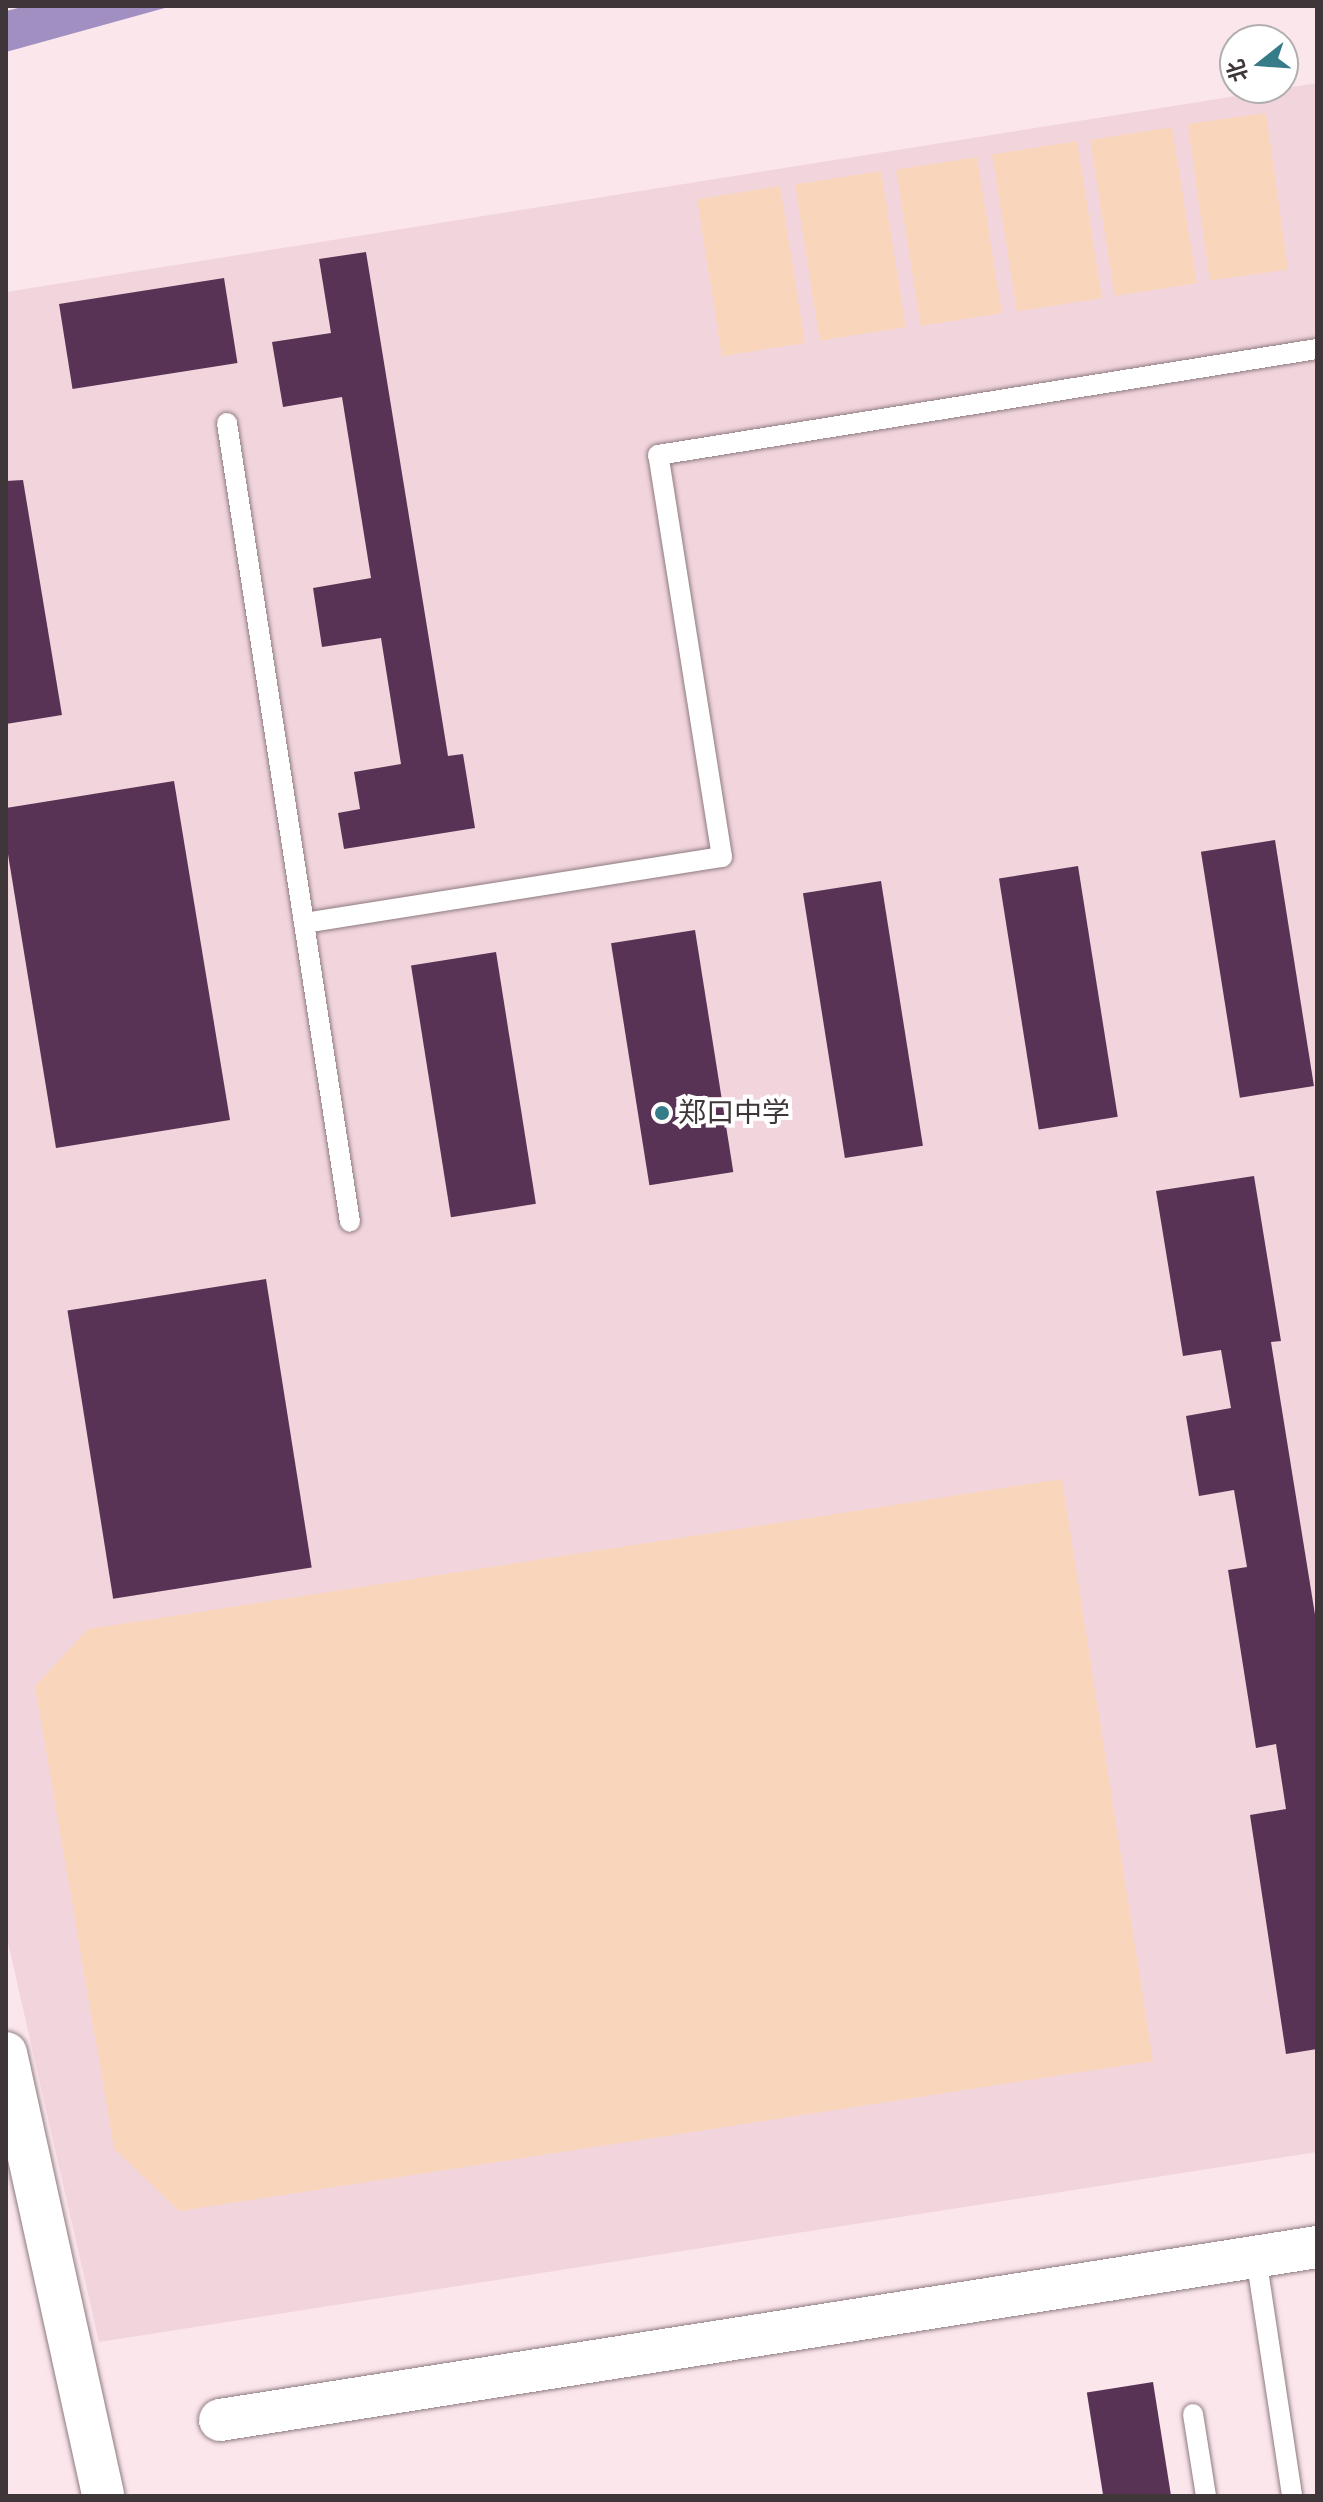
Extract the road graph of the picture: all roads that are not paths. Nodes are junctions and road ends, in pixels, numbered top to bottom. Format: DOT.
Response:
graph roads {
  1 [pos="1317,349"];
  2 [pos="227,423"];
  3 [pos="304,923"];
  4 [pos="350,1222"];
  5 [pos="6,2053"];
  6 [pos="1317,2247"];
  7 [pos="1256,2257"];
  8 [pos="1193,2414"];
  9 [pos="220,2420"];
  10 [pos="103,2496"];
  11 [pos="1206,2496"];
  12 [pos="1292,2496"];
  1 -- 3 [label="lane"];
  2 -- 3 [label="lane"];
  3 -- 4 [label="lane"];
  5 -- 10 [label="street"];
  6 -- 7 [label="street"];
  7 -- 9 [label="street"];
  7 -- 12 [label="lane"];
  8 -- 11 [label="lane"];
}
